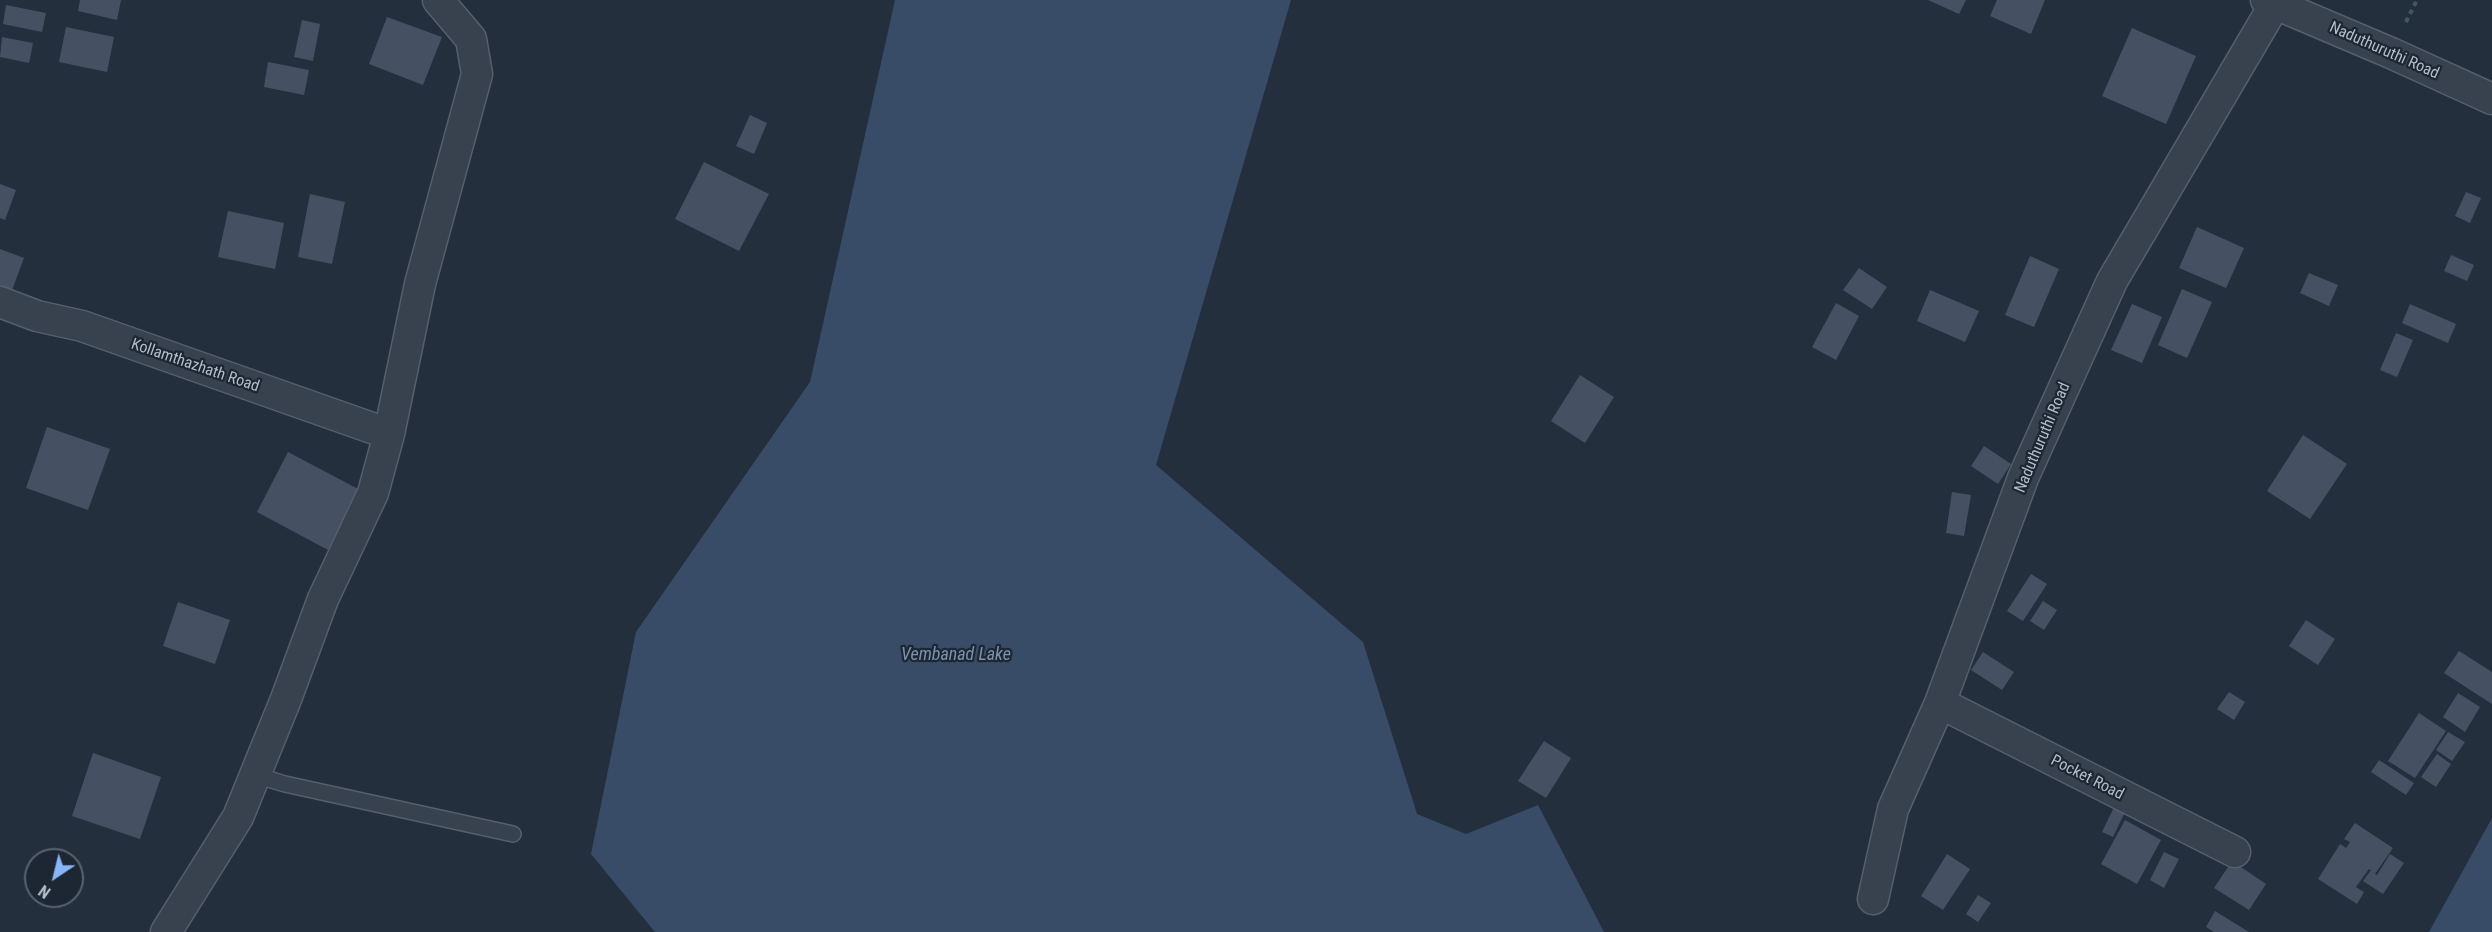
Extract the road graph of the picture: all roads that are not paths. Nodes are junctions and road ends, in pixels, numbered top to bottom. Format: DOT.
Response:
graph roads {
  1 [pos="438,0"];
  2 [pos="2270,2"];
  3 [pos="2492,99"];
  4 [pos="0,302"];
  5 [pos="388,435"];
  6 [pos="1940,704"];
  7 [pos="255,775"];
  8 [pos="513,834"];
  9 [pos="2235,852"];
  10 [pos="1873,899"];
  11 [pos="166,932"];
  1 -- 5 [label="street"];
  2 -- 3 [label="street, Naduthuruthi Road"];
  2 -- 6 [label="street, Naduthuruthi Road"];
  4 -- 5 [label="street, Kollamthazhath Road"];
  5 -- 7 [label="street"];
  6 -- 9 [label="street, Pocket Road"];
  6 -- 10 [label="street, Naduthuruthi Road"];
  7 -- 8 [label="lane"];
  7 -- 11 [label="street"];
}
